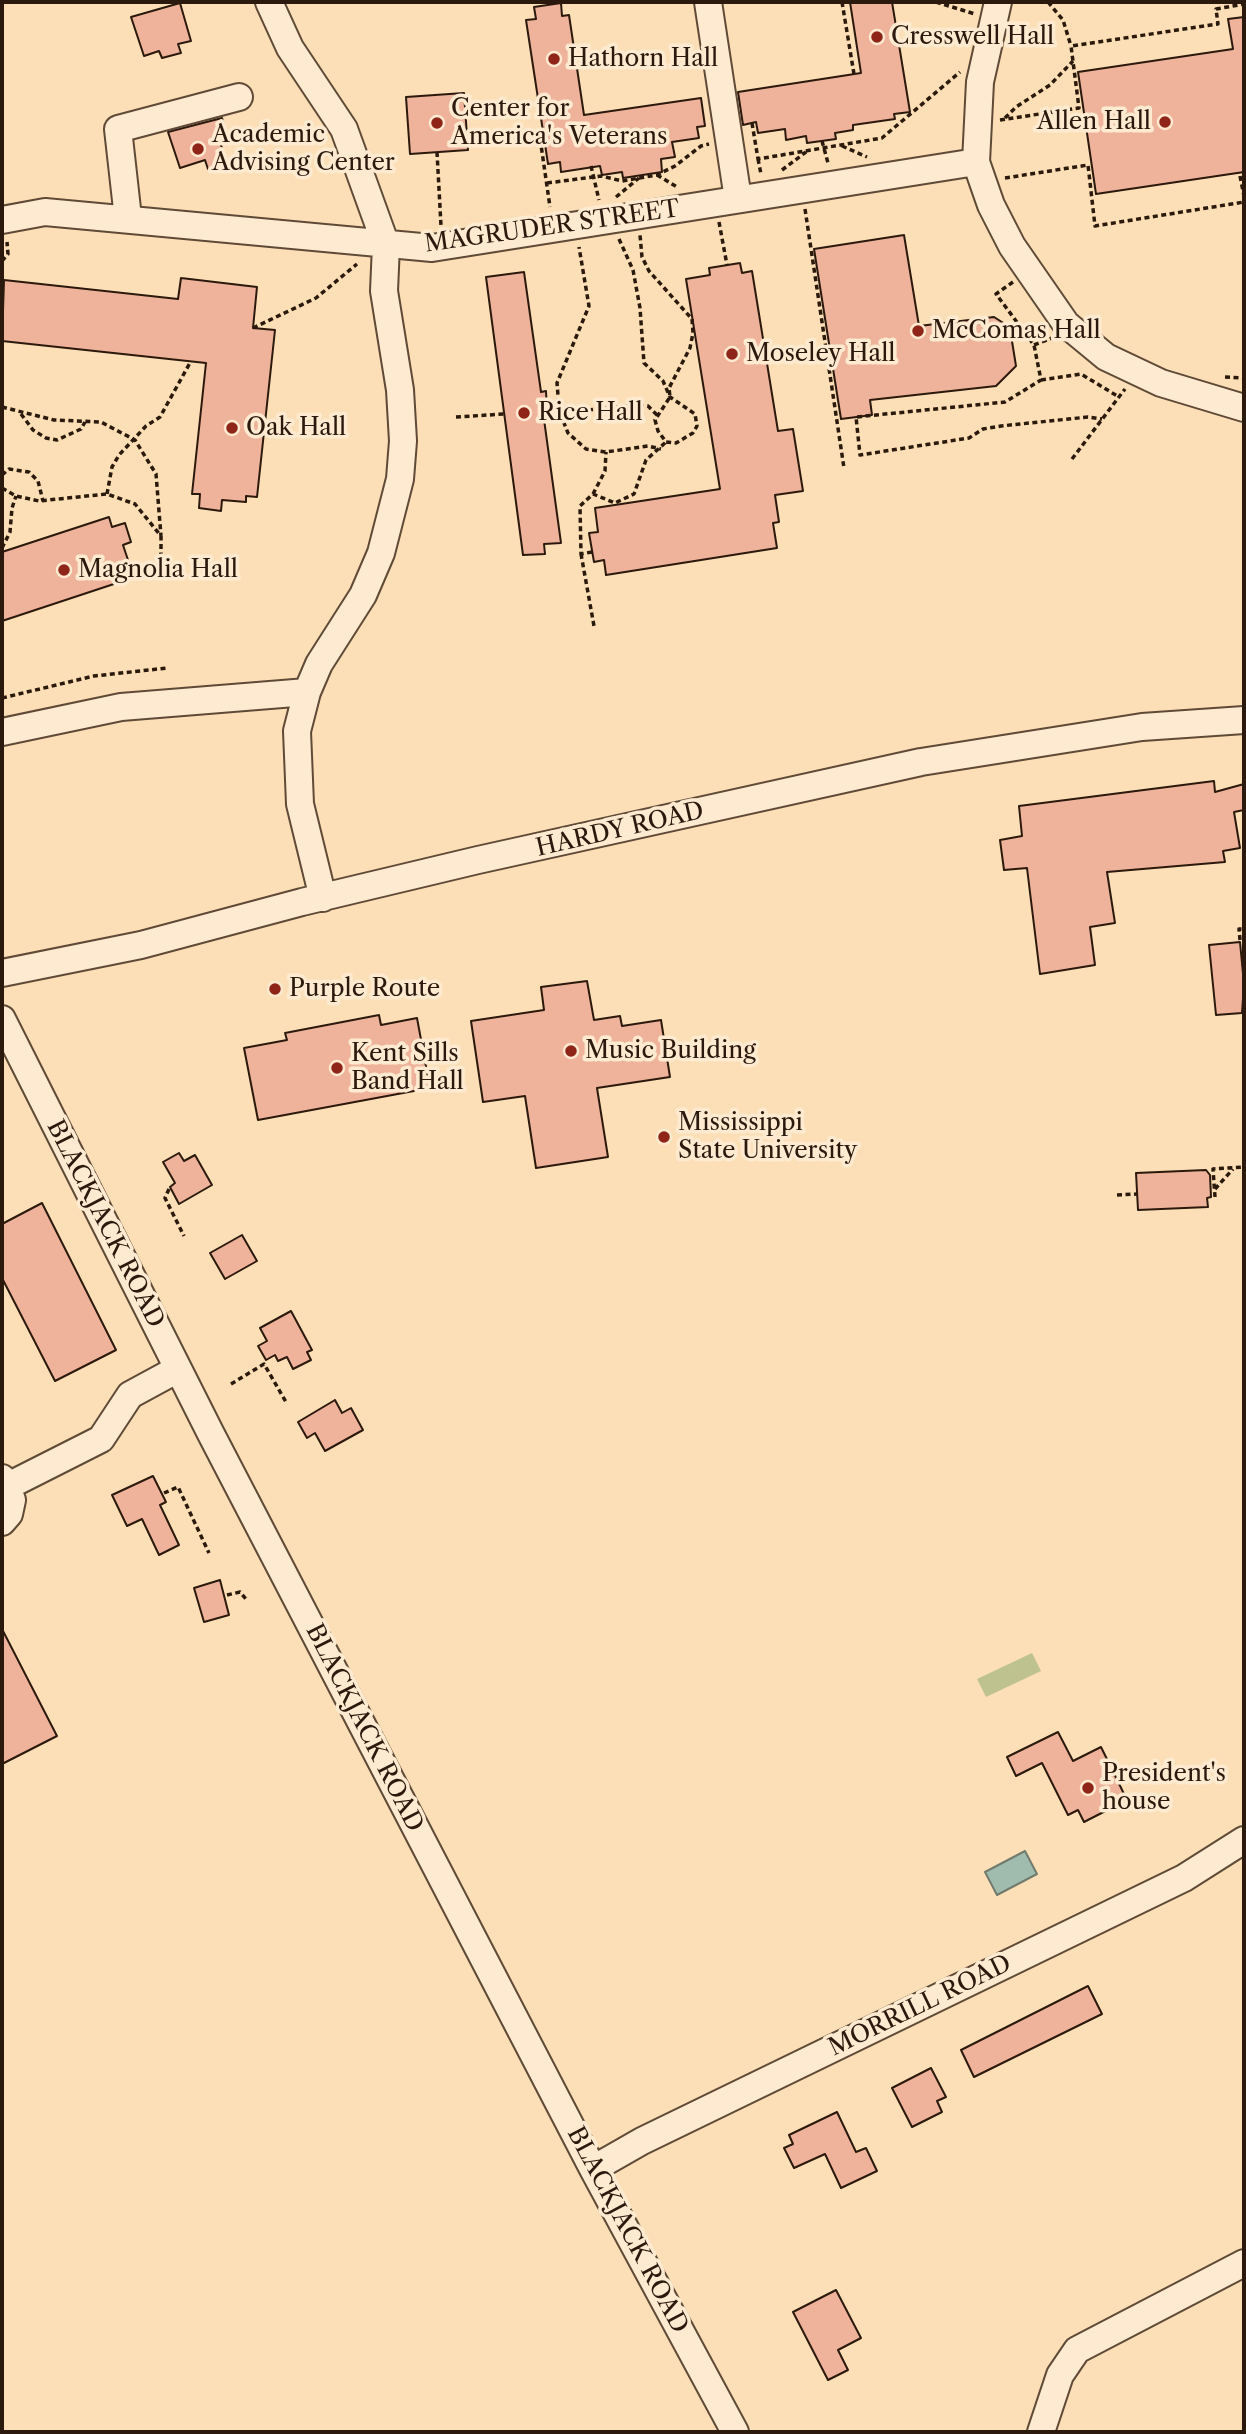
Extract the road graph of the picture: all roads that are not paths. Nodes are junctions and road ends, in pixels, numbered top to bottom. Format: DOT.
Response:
graph roads {
  1 [pos="269,2"];
  2 [pos="708,2"];
  3 [pos="991,9"];
  4 [pos="239,97"];
  5 [pos="979,171"];
  6 [pos="742,194"];
  7 [pos="128,218"];
  8 [pos="4,235"];
  9 [pos="386,255"];
  10 [pos="1244,408"];
  11 [pos="307,692"];
  12 [pos="1244,720"];
  13 [pos="2,732"];
  14 [pos="323,898"];
  15 [pos="2,973"];
  16 [pos="2,1019"];
  17 [pos="178,1369"];
  18 [pos="5,1482"];
  19 [pos="2,1522"];
  20 [pos="1244,1840"];
  21 [pos="593,2169"];
  22 [pos="1244,2263"];
  23 [pos="735,2432"];
  24 [pos="1041,2432"];
  1 -- 9 [label="street"];
  2 -- 6 [label="street"];
  3 -- 5 [label="street"];
  4 -- 7 [label="street"];
  5 -- 6 [label="street, MAGRUDER STREET"];
  5 -- 10 [label="street"];
  6 -- 9 [label="street, MAGRUDER STREET"];
  7 -- 8 [label="street, MAGRUDER STREET"];
  7 -- 9 [label="street, MAGRUDER STREET"];
  9 -- 11 [label="street"];
  11 -- 13 [label="street"];
  11 -- 14 [label="street"];
  12 -- 14 [label="street, HARDY ROAD"];
  14 -- 15 [label="street, HARDY ROAD"];
  16 -- 17 [label="street, BLACKJACK ROAD"];
  17 -- 18 [label="street"];
  17 -- 21 [label="street, BLACKJACK ROAD"];
  18 -- 19 [label="street"];
  20 -- 21 [label="street, MORRILL ROAD"];
  21 -- 23 [label="street, BLACKJACK ROAD"];
  22 -- 24 [label="street"];
}
